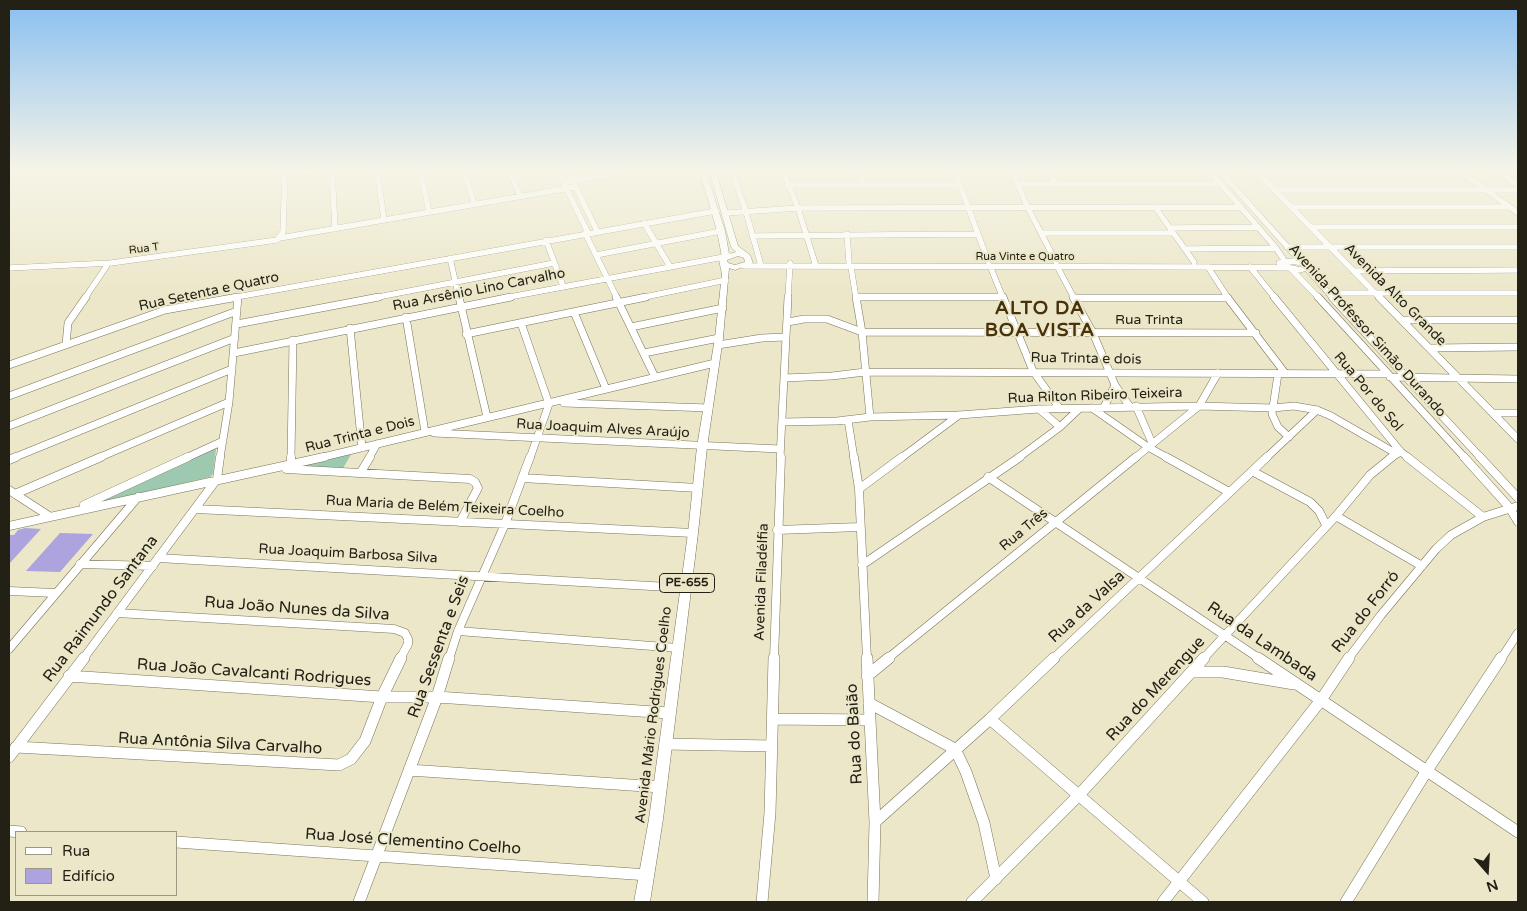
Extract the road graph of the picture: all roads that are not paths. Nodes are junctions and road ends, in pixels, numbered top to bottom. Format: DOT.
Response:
graph roads {
  1 [pos="716,211"];
  2 [pos="284,212"];
  3 [pos="334,212"];
  4 [pos="383,212"];
  5 [pos="429,212"];
  6 [pos="576,212"];
  7 [pos="587,212"];
  8 [pos="713,212"];
  9 [pos="746,212"];
  10 [pos="752,212"];
  11 [pos="799,212"];
  12 [pos="970,212"];
  13 [pos="1030,212"];
  14 [pos="1157,212"];
  15 [pos="1243,212"];
  16 [pos="1255,212"];
  17 [pos="1296,212"];
  18 [pos="726,213"];
  19 [pos="384,220"];
  20 [pos="644,223"];
  21 [pos="1258,227"];
  22 [pos="1311,227"];
  23 [pos="1518,227"];
  24 [pos="335,228"];
  25 [pos="597,231"];
  26 [pos="721,231"];
  27 [pos="1171,231"];
  28 [pos="586,233"];
  29 [pos="847,234"];
  30 [pos="977,234"];
  31 [pos="1042,234"];
  32 [pos="806,235"];
  33 [pos="752,236"];
  34 [pos="280,238"];
  35 [pos="546,240"];
  36 [pos="656,244"];
  37 [pos="1287,247"];
  38 [pos="1330,247"];
  39 [pos="1518,247"];
  40 [pos="1276,248"];
  41 [pos="1185,249"];
  42 [pos="596,255"];
  43 [pos="450,258"];
  44 [pos="726,258"];
  45 [pos="746,261"];
  46 [pos="760,262"];
  47 [pos="1194,262"];
  48 [pos="554,263"];
  49 [pos="815,263"];
  50 [pos="108,264"];
  51 [pos="850,264"];
  52 [pos="989,264"];
  53 [pos="1057,264"];
  54 [pos="1069,264"];
  55 [pos="669,265"];
  56 [pos="790,265"];
  57 [pos="1255,266"];
  58 [pos="1290,266"];
  59 [pos="1304,266"];
  60 [pos="1208,267"];
  61 [pos="9,268"];
  62 [pos="1518,270"];
  63 [pos="1353,271"];
  64 [pos="608,278"];
  65 [pos="726,280"];
  66 [pos="456,282"];
  67 [pos="563,286"];
  68 [pos="1310,287"];
  69 [pos="1329,293"];
  70 [pos="1374,293"];
  71 [pos="1518,293"];
  72 [pos="238,297"];
  73 [pos="857,297"];
  74 [pos="1003,297"];
  75 [pos="1074,298"];
  76 [pos="1228,298"];
  77 [pos="618,302"];
  78 [pos="462,306"];
  79 [pos="723,308"];
  80 [pos="237,311"];
  81 [pos="574,312"];
  82 [pos="406,317"];
  83 [pos="1402,320"];
  84 [pos="1518,320"];
  85 [pos="788,322"];
  86 [pos="521,323"];
  87 [pos="237,324"];
  88 [pos="631,327"];
  89 [pos="350,328"];
  90 [pos="862,332"];
  91 [pos="1018,332"];
  92 [pos="1256,332"];
  93 [pos="1093,333"];
  94 [pos="466,334"];
  95 [pos="785,337"];
  96 [pos="235,338"];
  97 [pos="293,340"];
  98 [pos="719,342"];
  99 [pos="66,344"];
  100 [pos="1518,347"];
  101 [pos="1430,348"];
  102 [pos="644,352"];
  103 [pos="234,353"];
  104 [pos="715,363"];
  105 [pos="9,366"];
  106 [pos="232,369"];
  107 [pos="1033,371"];
  108 [pos="865,372"];
  109 [pos="1110,372"];
  110 [pos="1218,373"];
  111 [pos="1282,373"];
  112 [pos="1335,373"];
  113 [pos="1389,375"];
  114 [pos="655,377"];
  115 [pos="784,378"];
  116 [pos="1406,378"];
  117 [pos="1460,379"];
  118 [pos="1518,379"];
  119 [pos="1115,384"];
  120 [pos="606,389"];
  121 [pos="9,396"];
  122 [pos="229,402"];
  123 [pos="552,403"];
  124 [pos="1199,406"];
  125 [pos="1104,407"];
  126 [pos="1133,407"];
  127 [pos="709,408"];
  128 [pos="1080,408"];
  129 [pos="1092,408"];
  130 [pos="1273,408"];
  131 [pos="1039,409"];
  132 [pos="1060,409"];
  133 [pos="1317,410"];
  134 [pos="1518,412"];
  135 [pos="1493,413"];
  136 [pos="959,415"];
  137 [pos="487,417"];
  138 [pos="870,417"];
  139 [pos="848,420"];
  140 [pos="782,422"];
  141 [pos="9,426"];
  142 [pos="1060,427"];
  143 [pos="425,432"];
  144 [pos="538,437"];
  145 [pos="1289,437"];
  146 [pos="1518,439"];
  147 [pos="223,441"];
  148 [pos="377,444"];
  149 [pos="1150,445"];
  150 [pos="702,447"];
  151 [pos="362,448"];
  152 [pos="780,449"];
  153 [pos="1399,453"];
  154 [pos="9,460"];
  155 [pos="291,465"];
  156 [pos="270,469"];
  157 [pos="1252,471"];
  158 [pos="361,472"];
  159 [pos="988,477"];
  160 [pos="522,478"];
  161 [pos="217,479"];
  162 [pos="698,488"];
  163 [pos="859,489"];
  164 [pos="12,492"];
  165 [pos="1229,492"];
  166 [pos="138,496"];
  167 [pos="1518,498"];
  168 [pos="1513,506"];
  169 [pos="196,509"];
  170 [pos="67,512"];
  171 [pos="49,516"];
  172 [pos="1336,516"];
  173 [pos="1483,517"];
  174 [pos="460,522"];
  175 [pos="1056,522"];
  176 [pos="1518,522"];
  177 [pos="505,524"];
  178 [pos="1326,525"];
  179 [pos="9,526"];
  180 [pos="860,527"];
  181 [pos="777,530"];
  182 [pos="693,533"];
  183 [pos="155,562"];
  184 [pos="80,564"];
  185 [pos="862,565"];
  186 [pos="1422,566"];
  187 [pos="482,575"];
  188 [pos="1140,577"];
  189 [pos="686,588"];
  190 [pos="9,591"];
  191 [pos="55,593"];
  192 [pos="117,613"];
  193 [pos="458,631"];
  194 [pos="1518,633"];
  195 [pos="1226,636"];
  196 [pos="678,648"];
  197 [pos="9,649"];
  198 [pos="1192,672"];
  199 [pos="70,676"];
  200 [pos="867,676"];
  201 [pos="1300,685"];
  202 [pos="382,697"];
  203 [pos="437,697"];
  204 [pos="1321,700"];
  205 [pos="869,704"];
  206 [pos="669,713"];
  207 [pos="772,719"];
  208 [pos="990,719"];
  209 [pos="869,720"];
  210 [pos="665,744"];
  211 [pos="772,746"];
  212 [pos="16,747"];
  213 [pos="955,749"];
  214 [pos="9,757"];
  215 [pos="408,770"];
  216 [pos="1426,772"];
  217 [pos="660,787"];
  218 [pos="1078,796"];
  219 [pos="875,822"];
  220 [pos="1518,832"];
  221 [pos="178,842"];
  222 [pos="377,855"];
  223 [pos="648,875"];
  224 [pos="996,879"];
  225 [pos="1179,882"];
  226 [pos="359,902"];
  227 [pos="642,902"];
  228 [pos="762,902"];
  229 [pos="873,902"];
  230 [pos="972,902"];
  231 [pos="1163,902"];
  232 [pos="1203,902"];
  233 [pos="1346,902"];
  1 -- 26 [label="main road, Avenida Mário Rodrigues Coelho / PE-655"];
  2 -- 34 [label="street"];
  3 -- 24 [label="street"];
  4 -- 19 [label="street"];
  5 -- 19 [label="street, Rua T"];
  6 -- 28 [label="street"];
  7 -- 25 [label="street"];
  8 -- 20 [label="street, Rua Setenta e Quatro"];
  9 -- 10 [label="street"];
  9 -- 18 [label="street"];
  9 -- 33 [label="street"];
  11 -- 32 [label="street"];
  12 -- 30 [label="street"];
  13 -- 31 [label="street"];
  14 -- 27 [label="street"];
  15 -- 21 [label="street, Avenida Professor Simão Durando"];
  16 -- 37 [label="street, Avenida Professor Simão Durando"];
  17 -- 22 [label="street, Avenida Alto Grande"];
  18 -- 45 [label="main road"];
  19 -- 24 [label="street, Rua T"];
  20 -- 25 [label="street, Rua Setenta e Quatro"];
  20 -- 36 [label="street"];
  21 -- 27 [label="street"];
  21 -- 40 [label="street, Avenida Professor Simão Durando"];
  22 -- 23 [label="street"];
  22 -- 38 [label="street, Avenida Alto Grande"];
  24 -- 34 [label="street, Rua T"];
  25 -- 28 [label="street, Rua Setenta e Quatro"];
  26 -- 36 [label="street"];
  26 -- 44 [label="main road, Avenida Mário Rodrigues Coelho / PE-655"];
  27 -- 31 [label="street"];
  27 -- 41 [label="street"];
  28 -- 35 [label="street, Rua Setenta e Quatro"];
  28 -- 42 [label="street"];
  29 -- 30 [label="street"];
  29 -- 32 [label="street"];
  29 -- 51 [label="street"];
  30 -- 52 [label="street"];
  31 -- 53 [label="street"];
  32 -- 33 [label="street"];
  32 -- 49 [label="street"];
  33 -- 46 [label="street"];
  34 -- 50 [label="street, Rua T"];
  35 -- 43 [label="street, Rua Setenta e Quatro"];
  35 -- 48 [label="street"];
  36 -- 42 [label="street"];
  36 -- 55 [label="street"];
  37 -- 38 [label="street"];
  37 -- 59 [label="street, Avenida Professor Simão Durando"];
  38 -- 39 [label="street"];
  38 -- 63 [label="street, Avenida Alto Grande"];
  40 -- 41 [label="street"];
  40 -- 58 [label="street, Avenida Professor Simão Durando"];
  41 -- 47 [label="street"];
  42 -- 64 [label="street"];
  43 -- 66 [label="street"];
  43 -- 72 [label="street, Rua Setenta e Quatro"];
  44 -- 45 [label="main road"];
  44 -- 45 [label="main road"];
  44 -- 55 [label="street, Rua Arsênio Lino Carvalho"];
  44 -- 65 [label="main road, Avenida Mário Rodrigues Coelho / PE-655"];
  45 -- 46 [label="street, Rua Vinte e Quatro"];
  45 -- 56 [label="street, Rua Vinte e Quatro"];
  46 -- 56 [label="street, Rua Vinte e Quatro"];
  47 -- 54 [label="street, Rua Vinte e Quatro"];
  47 -- 57 [label="street, Rua Vinte e Quatro"];
  48 -- 66 [label="street"];
  48 -- 67 [label="street"];
  49 -- 51 [label="street, Rua Vinte e Quatro"];
  49 -- 56 [label="street, Rua Vinte e Quatro"];
  50 -- 61 [label="street, Rua T"];
  50 -- 99 [label="street"];
  51 -- 52 [label="street, Rua Vinte e Quatro"];
  51 -- 56 [label="street, Rua Vinte e Quatro"];
  51 -- 73 [label="street"];
  52 -- 53 [label="street, Rua Vinte e Quatro"];
  52 -- 74 [label="street"];
  53 -- 54 [label="street, Rua Vinte e Quatro"];
  53 -- 75 [label="street"];
  54 -- 60 [label="street, Rua Vinte e Quatro"];
  55 -- 64 [label="street, Rua Arsênio Lino Carvalho"];
  56 -- 85 [label="street, Avenida Filadélfia"];
  57 -- 58 [label="street, Rua Vinte e Quatro"];
  57 -- 60 [label="street, Rua Vinte e Quatro"];
  57 -- 112 [label="street, Rua Por do Sol"];
  58 -- 59 [label="street, Rua Vinte e Quatro"];
  58 -- 68 [label="street, Avenida Professor Simão Durando"];
  59 -- 69 [label="street, Avenida Professor Simão Durando"];
  60 -- 76 [label="street"];
  62 -- 63 [label="street"];
  63 -- 70 [label="street, Avenida Alto Grande"];
  64 -- 67 [label="street, Rua Arsênio Lino Carvalho"];
  64 -- 77 [label="street"];
  65 -- 77 [label="street"];
  65 -- 79 [label="main road, Avenida Mário Rodrigues Coelho / PE-655"];
  66 -- 78 [label="street"];
  66 -- 87 [label="street"];
  67 -- 78 [label="street, Rua Arsênio Lino Carvalho"];
  68 -- 69 [label="street"];
  68 -- 113 [label="street, Avenida Professor Simão Durando"];
  69 -- 70 [label="street"];
  69 -- 116 [label="street, Avenida Professor Simão Durando"];
  70 -- 71 [label="street"];
  70 -- 83 [label="street, Avenida Alto Grande"];
  72 -- 80 [label="street"];
  72 -- 99 [label="street, Rua Setenta e Quatro"];
  73 -- 74 [label="street"];
  73 -- 90 [label="street"];
  74 -- 91 [label="street"];
  75 -- 76 [label="street"];
  75 -- 93 [label="street"];
  76 -- 92 [label="street"];
  77 -- 81 [label="street"];
  77 -- 88 [label="street"];
  78 -- 82 [label="street, Rua Arsênio Lino Carvalho"];
  78 -- 94 [label="street"];
  79 -- 88 [label="street"];
  79 -- 98 [label="main road, Avenida Mário Rodrigues Coelho / PE-655"];
  80 -- 87 [label="street"];
  80 -- 121 [label="street"];
  81 -- 86 [label="street"];
  81 -- 120 [label="street"];
  82 -- 89 [label="street, Rua Arsênio Lino Carvalho"];
  82 -- 143 [label="street"];
  83 -- 84 [label="street"];
  83 -- 101 [label="street, Avenida Alto Grande"];
  85 -- 90 [label="street"];
  85 -- 95 [label="street, Avenida Filadélfia"];
  86 -- 94 [label="street"];
  86 -- 123 [label="street"];
  87 -- 96 [label="street"];
  88 -- 102 [label="street"];
  89 -- 97 [label="street, Rua Arsênio Lino Carvalho"];
  89 -- 151 [label="street"];
  90 -- 91 [label="street, Rua Trinta"];
  90 -- 108 [label="street"];
  91 -- 93 [label="street, Rua Trinta"];
  91 -- 107 [label="street"];
  92 -- 93 [label="street, Rua Trinta"];
  92 -- 111 [label="street"];
  93 -- 109 [label="street"];
  94 -- 137 [label="street"];
  95 -- 98 [label="street"];
  95 -- 115 [label="street, Avenida Filadélfia"];
  96 -- 103 [label="street"];
  96 -- 141 [label="street"];
  97 -- 103 [label="street, Rua Arsênio Lino Carvalho"];
  97 -- 155 [label="street"];
  98 -- 102 [label="street"];
  98 -- 104 [label="main road, Avenida Mário Rodrigues Coelho / PE-655"];
  99 -- 105 [label="street, Rua Setenta e Quatro"];
  100 -- 101 [label="street"];
  101 -- 117 [label="street, Avenida Alto Grande"];
  102 -- 114 [label="street"];
  103 -- 106 [label="street"];
  104 -- 114 [label="street, Rua Trinta e Dois"];
  104 -- 127 [label="main road, Avenida Mário Rodrigues Coelho / PE-655"];
  106 -- 122 [label="street"];
  106 -- 154 [label="street"];
  107 -- 108 [label="street, Rua Trinta e dois"];
  107 -- 109 [label="street, Rua Trinta e dois"];
  107 -- 132 [label="street"];
  108 -- 115 [label="street, Rua Trinta e dois"];
  108 -- 138 [label="street"];
  109 -- 110 [label="street, Rua Trinta e dois"];
  109 -- 119 [label="street"];
  110 -- 111 [label="street, Rua Trinta e dois"];
  110 -- 124 [label="street"];
  111 -- 112 [label="street, Rua Trinta e dois"];
  111 -- 130 [label="street"];
  112 -- 113 [label="street, Rua Trinta e dois"];
  112 -- 153 [label="street, Rua Por do Sol"];
  113 -- 116 [label="street, Rua Trinta e dois"];
  113 -- 168 [label="street, Avenida Professor Simão Durando"];
  114 -- 120 [label="street, Rua Trinta e Dois"];
  115 -- 140 [label="street, Avenida Filadélfia"];
  116 -- 117 [label="street, Rua Trinta e dois"];
  116 -- 167 [label="street, Avenida Professor Simão Durando"];
  117 -- 118 [label="street, Rua Trinta e dois"];
  117 -- 135 [label="street, Avenida Alto Grande"];
  119 -- 125 [label="street"];
  119 -- 126 [label="street"];
  120 -- 123 [label="street, Rua Trinta e Dois"];
  122 -- 147 [label="street"];
  122 -- 164 [label="street"];
  123 -- 127 [label="street"];
  123 -- 137 [label="street, Rua Trinta e Dois"];
  123 -- 144 [label="street, Rua Sessenta e Seis"];
  124 -- 126 [label="street, Rua Rilton Ribeiro Teixeira"];
  124 -- 130 [label="street, Rua Rilton Ribeiro Teixeira"];
  124 -- 149 [label="street, Rua Três"];
  125 -- 126 [label="street, Rua Rilton Ribeiro Teixeira"];
  125 -- 129 [label="street, Rua Rilton Ribeiro Teixeira"];
  126 -- 149 [label="street"];
  127 -- 150 [label="main road, Avenida Mário Rodrigues Coelho / PE-655"];
  128 -- 129 [label="street, Rua Rilton Ribeiro Teixeira"];
  128 -- 132 [label="street, Rua Rilton Ribeiro Teixeira"];
  128 -- 142 [label="street"];
  129 -- 149 [label="street"];
  130 -- 133 [label="street, Rua Rilton Ribeiro Teixeira"];
  130 -- 145 [label="street"];
  131 -- 132 [label="street, Rua Rilton Ribeiro Teixeira"];
  131 -- 136 [label="street, Rua Rilton Ribeiro Teixeira"];
  131 -- 142 [label="street"];
  133 -- 145 [label="street, Rua da Valsa"];
  133 -- 153 [label="street, Rua Rilton Ribeiro Teixeira"];
  134 -- 135 [label="street"];
  135 -- 146 [label="street, Avenida Alto Grande"];
  136 -- 138 [label="street, Rua Rilton Ribeiro Teixeira"];
  136 -- 163 [label="street"];
  137 -- 143 [label="street, Rua Trinta e Dois"];
  138 -- 139 [label="street, Rua Rilton Ribeiro Teixeira"];
  139 -- 140 [label="street, Rua Rilton Ribeiro Teixeira"];
  139 -- 163 [label="street, Rua do Baião"];
  140 -- 152 [label="street, Avenida Filadélfia"];
  142 -- 159 [label="street"];
  143 -- 144 [label="street, Rua Joaquim Alves Araújo"];
  143 -- 148 [label="street, Rua Trinta e Dois"];
  144 -- 150 [label="street, Rua Joaquim Alves Araújo"];
  144 -- 160 [label="street, Rua Sessenta e Seis"];
  145 -- 157 [label="street, Rua da Valsa"];
  147 -- 161 [label="street"];
  147 -- 170 [label="street"];
  148 -- 151 [label="street, Rua Trinta e Dois"];
  148 -- 158 [label="street"];
  149 -- 165 [label="street"];
  149 -- 175 [label="street, Rua Três"];
  150 -- 152 [label="street, Rua Joaquim Alves Araújo"];
  150 -- 162 [label="main road, Avenida Mário Rodrigues Coelho / PE-655"];
  151 -- 155 [label="street, Rua Trinta e Dois"];
  152 -- 181 [label="street, Avenida Filadélfia"];
  153 -- 172 [label="street, Rua do Merengue"];
  153 -- 173 [label="street, Rua Por do Sol"];
  155 -- 156 [label="street, Rua Trinta e Dois"];
  156 -- 158 [label="street"];
  156 -- 161 [label="street, Rua Trinta e Dois"];
  157 -- 165 [label="street, Rua da Valsa"];
  157 -- 178 [label="street"];
  158 -- 174 [label="street"];
  159 -- 175 [label="street, Rua da Lambada"];
  159 -- 185 [label="street"];
  160 -- 162 [label="street"];
  160 -- 177 [label="street, Rua Sessenta e Seis"];
  161 -- 166 [label="street, Rua Trinta e Dois"];
  161 -- 169 [label="street, Rua Raimundo Santana"];
  162 -- 182 [label="main road, Avenida Mário Rodrigues Coelho / PE-655"];
  163 -- 180 [label="street, Rua do Baião"];
  164 -- 171 [label="street"];
  165 -- 188 [label="street, Rua da Valsa"];
  166 -- 170 [label="street, Rua Trinta e Dois"];
  166 -- 184 [label="street"];
  168 -- 173 [label="street, Rua do Forró"];
  168 -- 176 [label="street, Avenida Professor Simão Durando"];
  169 -- 174 [label="street, Rua Maria de Belém Teixeira Coelho"];
  169 -- 183 [label="street, Rua Raimundo Santana"];
  170 -- 171 [label="street, Rua Trinta e Dois"];
  171 -- 179 [label="street, Rua Trinta e Dois"];
  172 -- 178 [label="street, Rua do Merengue"];
  172 -- 186 [label="street"];
  173 -- 186 [label="street, Rua do Forró"];
  174 -- 177 [label="street, Rua Maria de Belém Teixeira Coelho"];
  175 -- 188 [label="street, Rua da Lambada"];
  175 -- 200 [label="street, Rua Três"];
  177 -- 182 [label="street, Rua Maria de Belém Teixeira Coelho"];
  177 -- 187 [label="street, Rua Sessenta e Seis"];
  178 -- 195 [label="street, Rua do Merengue"];
  180 -- 181 [label="street"];
  180 -- 185 [label="street, Rua do Baião"];
  181 -- 207 [label="street, Avenida Filadélfia"];
  182 -- 189 [label="main road, Avenida Mário Rodrigues Coelho / PE-655"];
  183 -- 184 [label="street, Rua Joaquim Barbosa Silva"];
  183 -- 187 [label="street, Rua Joaquim Barbosa Silva"];
  183 -- 192 [label="street, Rua Raimundo Santana"];
  184 -- 191 [label="street"];
  185 -- 200 [label="street, Rua do Baião"];
  186 -- 204 [label="street, Rua do Forró"];
  187 -- 189 [label="street, Rua Joaquim Barbosa Silva"];
  187 -- 193 [label="street, Rua Sessenta e Seis"];
  188 -- 195 [label="street, Rua da Lambada"];
  188 -- 208 [label="street, Rua da Valsa"];
  189 -- 196 [label="main road, Avenida Mário Rodrigues Coelho / PE-655"];
  190 -- 191 [label="street"];
  191 -- 197 [label="street"];
  192 -- 199 [label="street, Rua Raimundo Santana"];
  192 -- 202 [label="street, Rua João Nunes da Silva"];
  193 -- 196 [label="street"];
  193 -- 203 [label="street, Rua Sessenta e Seis"];
  194 -- 216 [label="street"];
  195 -- 198 [label="street, Rua do Merengue"];
  195 -- 201 [label="street, Rua da Lambada"];
  196 -- 206 [label="main road, Avenida Mário Rodrigues Coelho / PE-655"];
  198 -- 201 [label="street"];
  198 -- 218 [label="street, Rua do Merengue"];
  199 -- 202 [label="street, Rua João Cavalcanti Rodrigues"];
  199 -- 212 [label="street, Rua Raimundo Santana"];
  200 -- 205 [label="street, Rua do Baião"];
  201 -- 204 [label="street, Rua da Lambada"];
  202 -- 203 [label="street, Rua João Cavalcanti Rodrigues"];
  202 -- 212 [label="street, Rua Antônia Silva Carvalho"];
  203 -- 206 [label="street, Rua João Cavalcanti Rodrigues"];
  203 -- 215 [label="street, Rua Sessenta e Seis"];
  204 -- 216 [label="street, Rua da Lambada"];
  204 -- 225 [label="street, Rua do Forró"];
  205 -- 209 [label="street, Rua do Baião"];
  205 -- 213 [label="street"];
  206 -- 210 [label="main road, Avenida Mário Rodrigues Coelho / PE-655"];
  207 -- 209 [label="street"];
  207 -- 211 [label="street, Avenida Filadélfia"];
  208 -- 213 [label="street, Rua da Valsa"];
  208 -- 218 [label="street"];
  209 -- 219 [label="street, Rua do Baião"];
  210 -- 211 [label="street"];
  210 -- 217 [label="main road, Avenida Mário Rodrigues Coelho / PE-655"];
  211 -- 228 [label="street, Avenida Filadélfia"];
  212 -- 214 [label="street, Rua Raimundo Santana"];
  213 -- 219 [label="street, Rua da Valsa"];
  213 -- 224 [label="street"];
  215 -- 217 [label="street"];
  215 -- 222 [label="street, Rua Sessenta e Seis"];
  216 -- 220 [label="street, Rua da Lambada"];
  216 -- 233 [label="street"];
  217 -- 223 [label="main road, Avenida Mário Rodrigues Coelho / PE-655"];
  218 -- 224 [label="street, Rua do Merengue"];
  218 -- 225 [label="street"];
  219 -- 229 [label="street, Rua do Baião"];
  221 -- 222 [label="street, Rua José Clementino Coelho"];
  222 -- 223 [label="street, Rua José Clementino Coelho"];
  222 -- 226 [label="street, Rua Sessenta e Seis"];
  223 -- 227 [label="main road, Avenida Mário Rodrigues Coelho / PE-655"];
  224 -- 230 [label="street, Rua do Merengue"];
  225 -- 231 [label="street, Rua do Forró"];
  225 -- 232 [label="street"];
}
